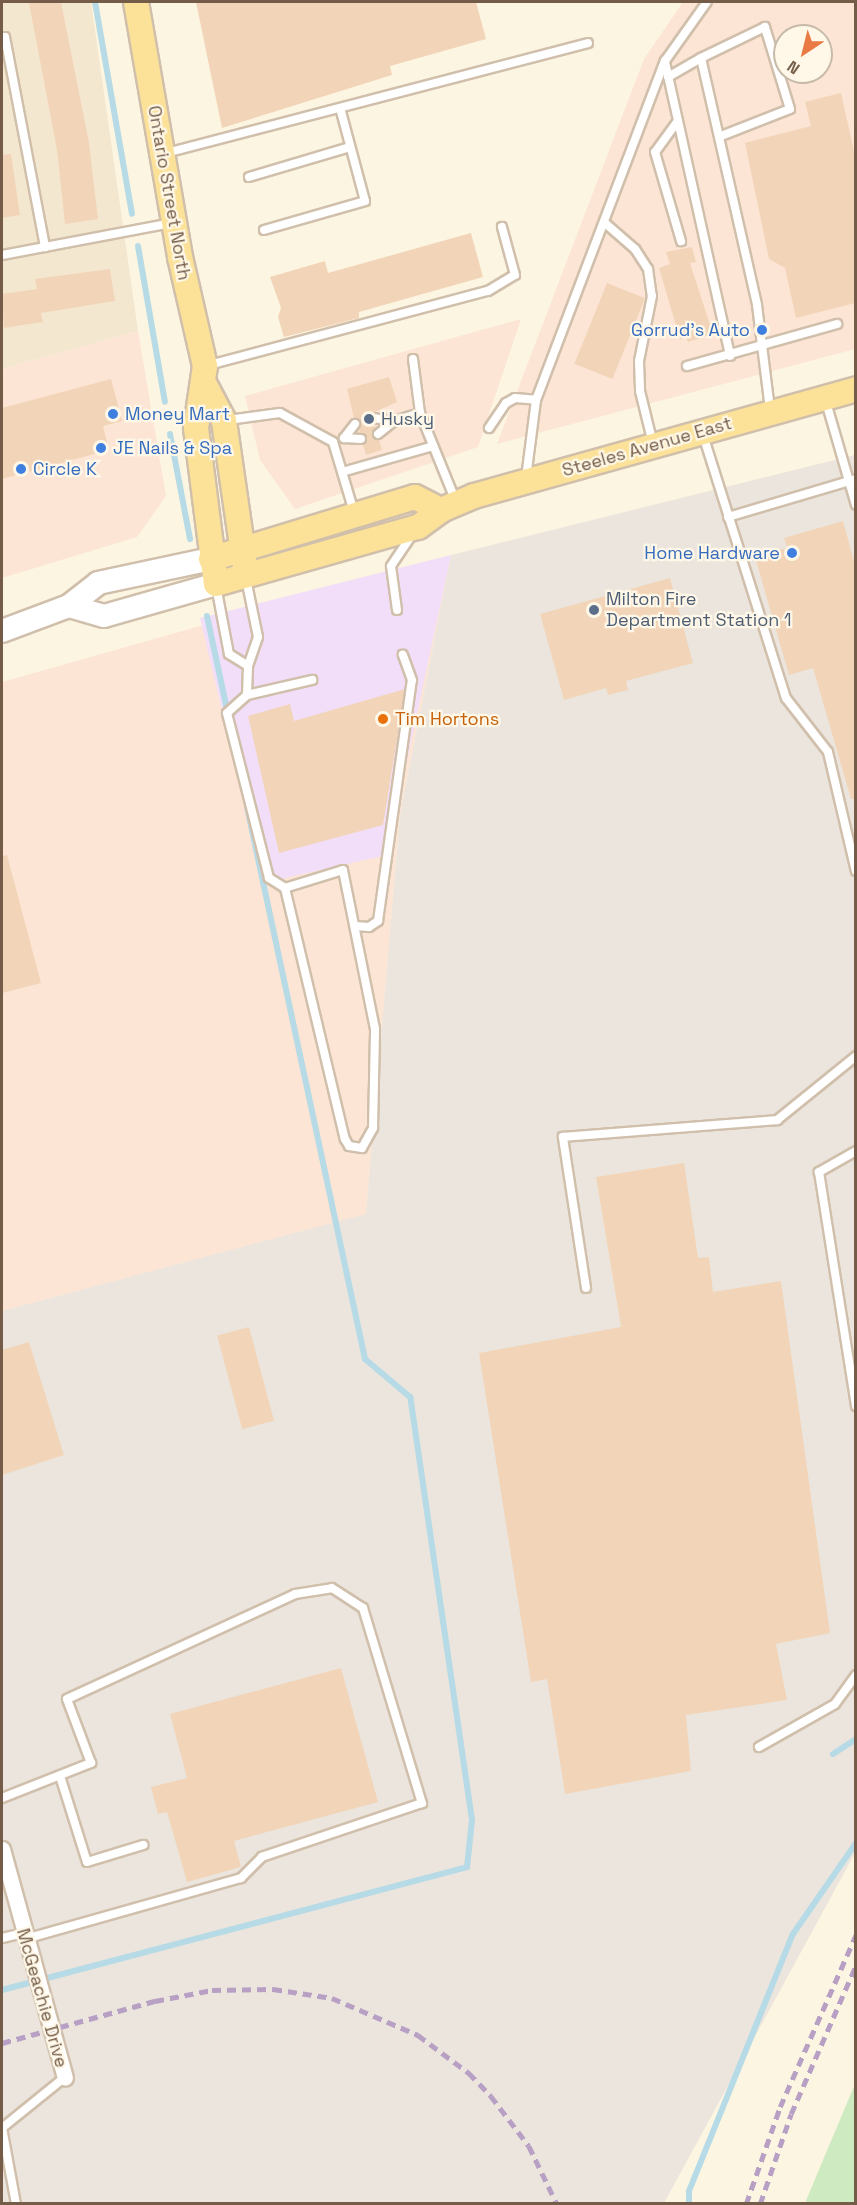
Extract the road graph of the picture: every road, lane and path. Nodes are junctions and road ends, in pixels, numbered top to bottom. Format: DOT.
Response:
graph roads {
  1 [pos="136,2"];
  2 [pos="707,2"];
  3 [pos="2,38"];
  4 [pos="588,43"];
  5 [pos="701,58"];
  6 [pos="664,61"];
  7 [pos="668,77"];
  8 [pos="340,108"];
  9 [pos="677,122"];
  10 [pos="721,136"];
  11 [pos="350,147"];
  12 [pos="162,154"];
  13 [pos="249,177"];
  14 [pos="174,223"];
  15 [pos="605,223"];
  16 [pos="502,226"];
  17 [pos="264,230"];
  18 [pos="681,241"];
  19 [pos="45,246"];
  20 [pos="2,255"];
  21 [pos="837,324"];
  22 [pos="762,346"];
  23 [pos="729,356"];
  24 [pos="413,359"];
  25 [pos="687,366"];
  26 [pos="204,375"];
  27 [pos="855,388"];
  28 [pos="825,397"];
  29 [pos="536,400"];
  30 [pos="770,412"];
  31 [pos="420,413"];
  32 [pos="373,418"];
  33 [pos="224,421"];
  34 [pos="394,421"];
  35 [pos="355,424"];
  36 [pos="489,428"];
  37 [pos="702,433"];
  38 [pos="378,434"];
  39 [pos="344,438"];
  40 [pos="361,439"];
  41 [pos="333,442"];
  42 [pos="433,446"];
  43 [pos="653,446"];
  44 [pos="342,471"];
  45 [pos="852,480"];
  46 [pos="526,481"];
  47 [pos="855,505"];
  48 [pos="449,507"];
  49 [pos="355,516"];
  50 [pos="728,517"];
  51 [pos="418,527"];
  52 [pos="243,552"];
  53 [pos="211,560"];
  54 [pos="246,577"];
  55 [pos="216,584"];
  56 [pos="69,606"];
  57 [pos="397,610"];
  58 [pos="2,631"];
  59 [pos="403,655"];
  60 [pos="248,666"];
  61 [pos="312,680"];
  62 [pos="247,695"];
  63 [pos="853,848"];
  64 [pos="855,871"];
  65 [pos="285,888"];
  66 [pos="355,926"];
  67 [pos="855,1056"];
  68 [pos="855,1151"];
  69 [pos="586,1288"];
  70 [pos="855,1406"];
  71 [pos="855,1674"];
  72 [pos="759,1747"];
  73 [pos="60,1776"];
  74 [pos="2,1798"];
  75 [pos="143,1845"];
  76 [pos="2,1849"];
  77 [pos="25,1936"];
  78 [pos="2,1938"];
  79 [pos="65,2077"];
  80 [pos="2,2128"];
  81 [pos="16,2204"];
  1 -- 12 [label="main road, Ontario Street North"];
  2 -- 6 [label="lane"];
  3 -- 19 [label="lane"];
  4 -- 8 [label="lane"];
  5 -- 7 [label="lane"];
  5 -- 10 [label="lane"];
  5 -- 10 [label="lane"];
  6 -- 7 [label="lane"];
  6 -- 15 [label="lane"];
  7 -- 9 [label="lane"];
  8 -- 11 [label="lane"];
  8 -- 12 [label="lane"];
  9 -- 18 [label="lane"];
  9 -- 23 [label="lane"];
  10 -- 22 [label="lane"];
  11 -- 13 [label="lane"];
  11 -- 17 [label="lane"];
  12 -- 14 [label="main road, Ontario Street North"];
  14 -- 19 [label="lane"];
  14 -- 26 [label="main road, Ontario Street North"];
  15 -- 29 [label="lane"];
  15 -- 43 [label="lane"];
  16 -- 26 [label="lane"];
  19 -- 20 [label="lane"];
  21 -- 22 [label="lane"];
  22 -- 23 [label="lane"];
  22 -- 30 [label="lane"];
  23 -- 25 [label="lane"];
  24 -- 31 [label="lane"];
  26 -- 33 [label="main road, Ontario Street North"];
  26 -- 53 [label="main road, Ontario Street North"];
  27 -- 28 [label="main road, Steeles Avenue East"];
  28 -- 30 [label="main road, Steeles Avenue East"];
  28 -- 45 [label="lane"];
  29 -- 36 [label="lane"];
  29 -- 46 [label="lane"];
  30 -- 37 [label="main road, Steeles Avenue East"];
  31 -- 34 [label="lane"];
  31 -- 42 [label="lane"];
  32 -- 34 [label="lane"];
  33 -- 41 [label="lane"];
  33 -- 52 [label="main road, Ontario Street North"];
  34 -- 38 [label="lane"];
  35 -- 39 [label="lane"];
  37 -- 43 [label="main road, Steeles Avenue East"];
  37 -- 50 [label="lane"];
  39 -- 40 [label="lane"];
  39 -- 41 [label="lane"];
  41 -- 44 [label="lane"];
  42 -- 44 [label="lane"];
  42 -- 48 [label="lane"];
  43 -- 46 [label="main road, Steeles Avenue East"];
  44 -- 49 [label="lane"];
  45 -- 47 [label="lane"];
  45 -- 50 [label="lane"];
  46 -- 48 [label="main road, Steeles Avenue East"];
  48 -- 49 [label="main road"];
  48 -- 51 [label="main road, Steeles Avenue East"];
  49 -- 52 [label="main road"];
  50 -- 63 [label="lane"];
  51 -- 54 [label="main road, Steeles Avenue East"];
  51 -- 57 [label="lane"];
  52 -- 53 [label="main road"];
  52 -- 54 [label="main road, Ontario Street North"];
  53 -- 55 [label="main road, Ontario Street North"];
  53 -- 56 [label="main road"];
  54 -- 55 [label="main road, Steeles Avenue East"];
  54 -- 60 [label="lane"];
  55 -- 56 [label="main road, Steeles Avenue East"];
  55 -- 60 [label="lane"];
  56 -- 58 [label="main road"];
  59 -- 66 [label="lane"];
  60 -- 62 [label="lane"];
  61 -- 62 [label="lane"];
  62 -- 65 [label="lane"];
  63 -- 64 [label="lane"];
  65 -- 66 [label="lane"];
  65 -- 66 [label="lane"];
  67 -- 69 [label="lane"];
  68 -- 70 [label="lane"];
  71 -- 72 [label="lane"];
  73 -- 74 [label="lane"];
  73 -- 75 [label="lane"];
  73 -- 77 [label="lane"];
  76 -- 77 [label="street, McGeachie Drive"];
  77 -- 78 [label="lane"];
  77 -- 79 [label="street, McGeachie Drive"];
  79 -- 80 [label="lane"];
  80 -- 81 [label="lane"];
}
